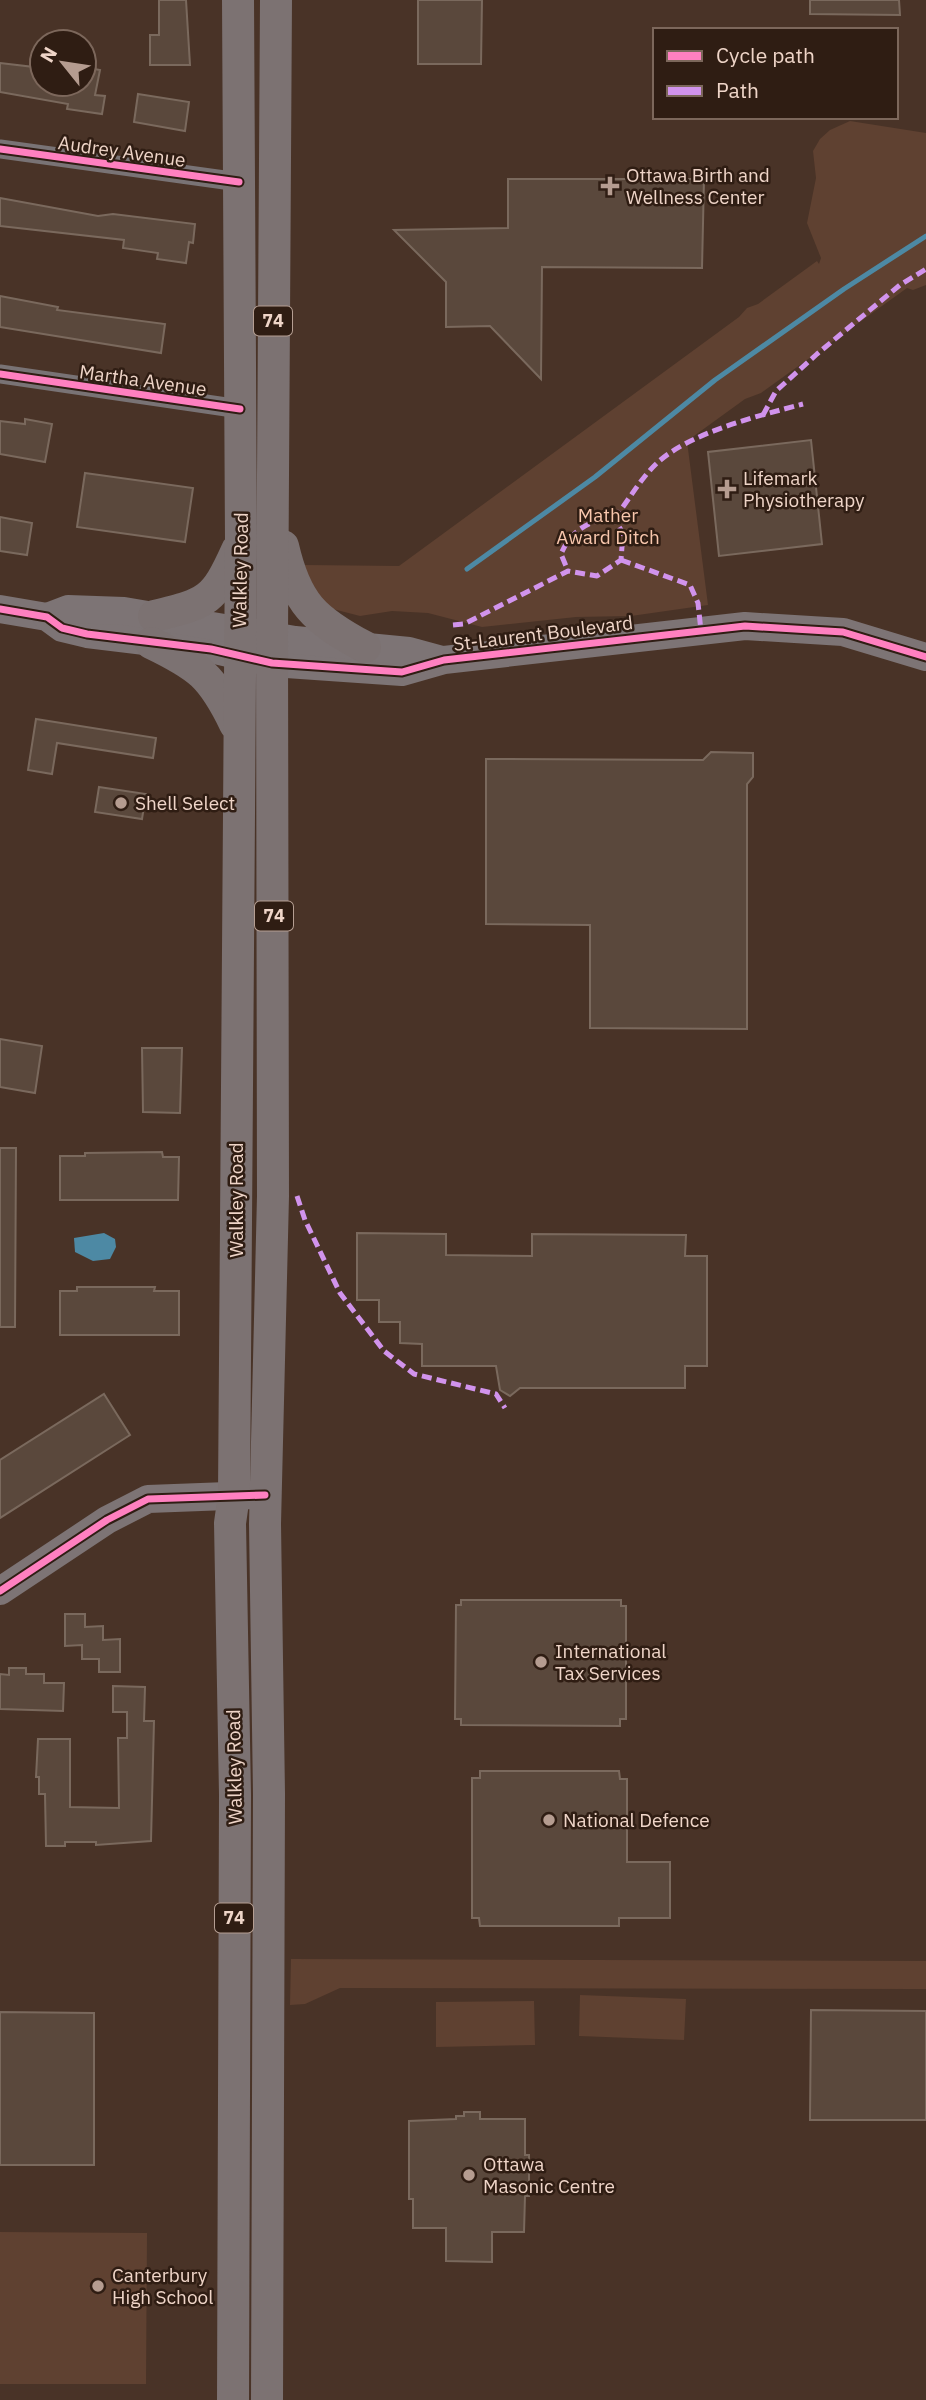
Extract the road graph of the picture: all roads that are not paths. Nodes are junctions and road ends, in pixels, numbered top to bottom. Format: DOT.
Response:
graph roads {
  1 [pos="238,0"];
  2 [pos="276,0"];
  3 [pos="0,149"];
  4 [pos="239,182"];
  5 [pos="0,374"];
  6 [pos="240,410"];
  7 [pos="273,500"];
  8 [pos="241,542"];
  9 [pos="0,609"];
  10 [pos="153,630"];
  11 [pos="239,643"];
  12 [pos="365,648"];
  13 [pos="272,649"];
  14 [pos="926,657"];
  15 [pos="444,660"];
  16 [pos="240,734"];
  17 [pos="274,1002"];
  18 [pos="237,1004"];
  19 [pos="265,1494"];
  20 [pos="234,1495"];
  21 [pos="0,1591"];
  22 [pos="269,1794"];
  23 [pos="235,1795"];
  24 [pos="268,1957"];
  25 [pos="234,1961"];
  26 [pos="266,2342"];
  27 [pos="233,2343"];
  28 [pos="233,2400"];
  29 [pos="267,2400"];
  1 -- 4 [label="main road, Walkley Road / 74"];
  2 -- 7 [label="main road, Walkley Road / 74"];
  3 -- 4 [label="street, Audrey Avenue"];
  4 -- 6 [label="main road, Walkley Road / 74"];
  5 -- 6 [label="street, Martha Avenue"];
  6 -- 8 [label="main road, Walkley Road / 74"];
  7 -- 12 [label="main road"];
  7 -- 13 [label="main road, Walkley Road / 74"];
  8 -- 10 [label="main road"];
  8 -- 11 [label="main road, Walkley Road / 74"];
  9 -- 10 [label="street, St-Laurent Boulevard"];
  10 -- 11 [label="street, St-Laurent Boulevard"];
  10 -- 16 [label="main road"];
  11 -- 13 [label="street, St-Laurent Boulevard"];
  11 -- 16 [label="main road, Walkley Road / 74"];
  12 -- 13 [label="street, St-Laurent Boulevard"];
  12 -- 15 [label="street, St-Laurent Boulevard"];
  13 -- 15 [label="street, St-Laurent Boulevard"];
  13 -- 17 [label="main road, Walkley Road / 74"];
  14 -- 15 [label="street, St-Laurent Boulevard"];
  16 -- 18 [label="main road, Walkley Road / 74"];
  17 -- 18 [label="main road"];
  17 -- 19 [label="main road, Walkley Road / 74"];
  18 -- 20 [label="main road, Walkley Road / 74"];
  19 -- 20 [label="street"];
  19 -- 22 [label="main road, Walkley Road / 74"];
  20 -- 21 [label="street"];
  20 -- 23 [label="main road, Walkley Road / 74"];
  22 -- 23 [label="main road"];
  22 -- 24 [label="main road, Walkley Road / 74"];
  23 -- 25 [label="main road, Walkley Road / 74"];
  24 -- 25 [label="main road"];
  24 -- 26 [label="main road, Walkley Road / 74"];
  25 -- 27 [label="main road, Walkley Road / 74"];
  26 -- 27 [label="main road"];
  26 -- 29 [label="main road, Walkley Road / 74"];
  27 -- 28 [label="main road, Walkley Road / 74"];
}
